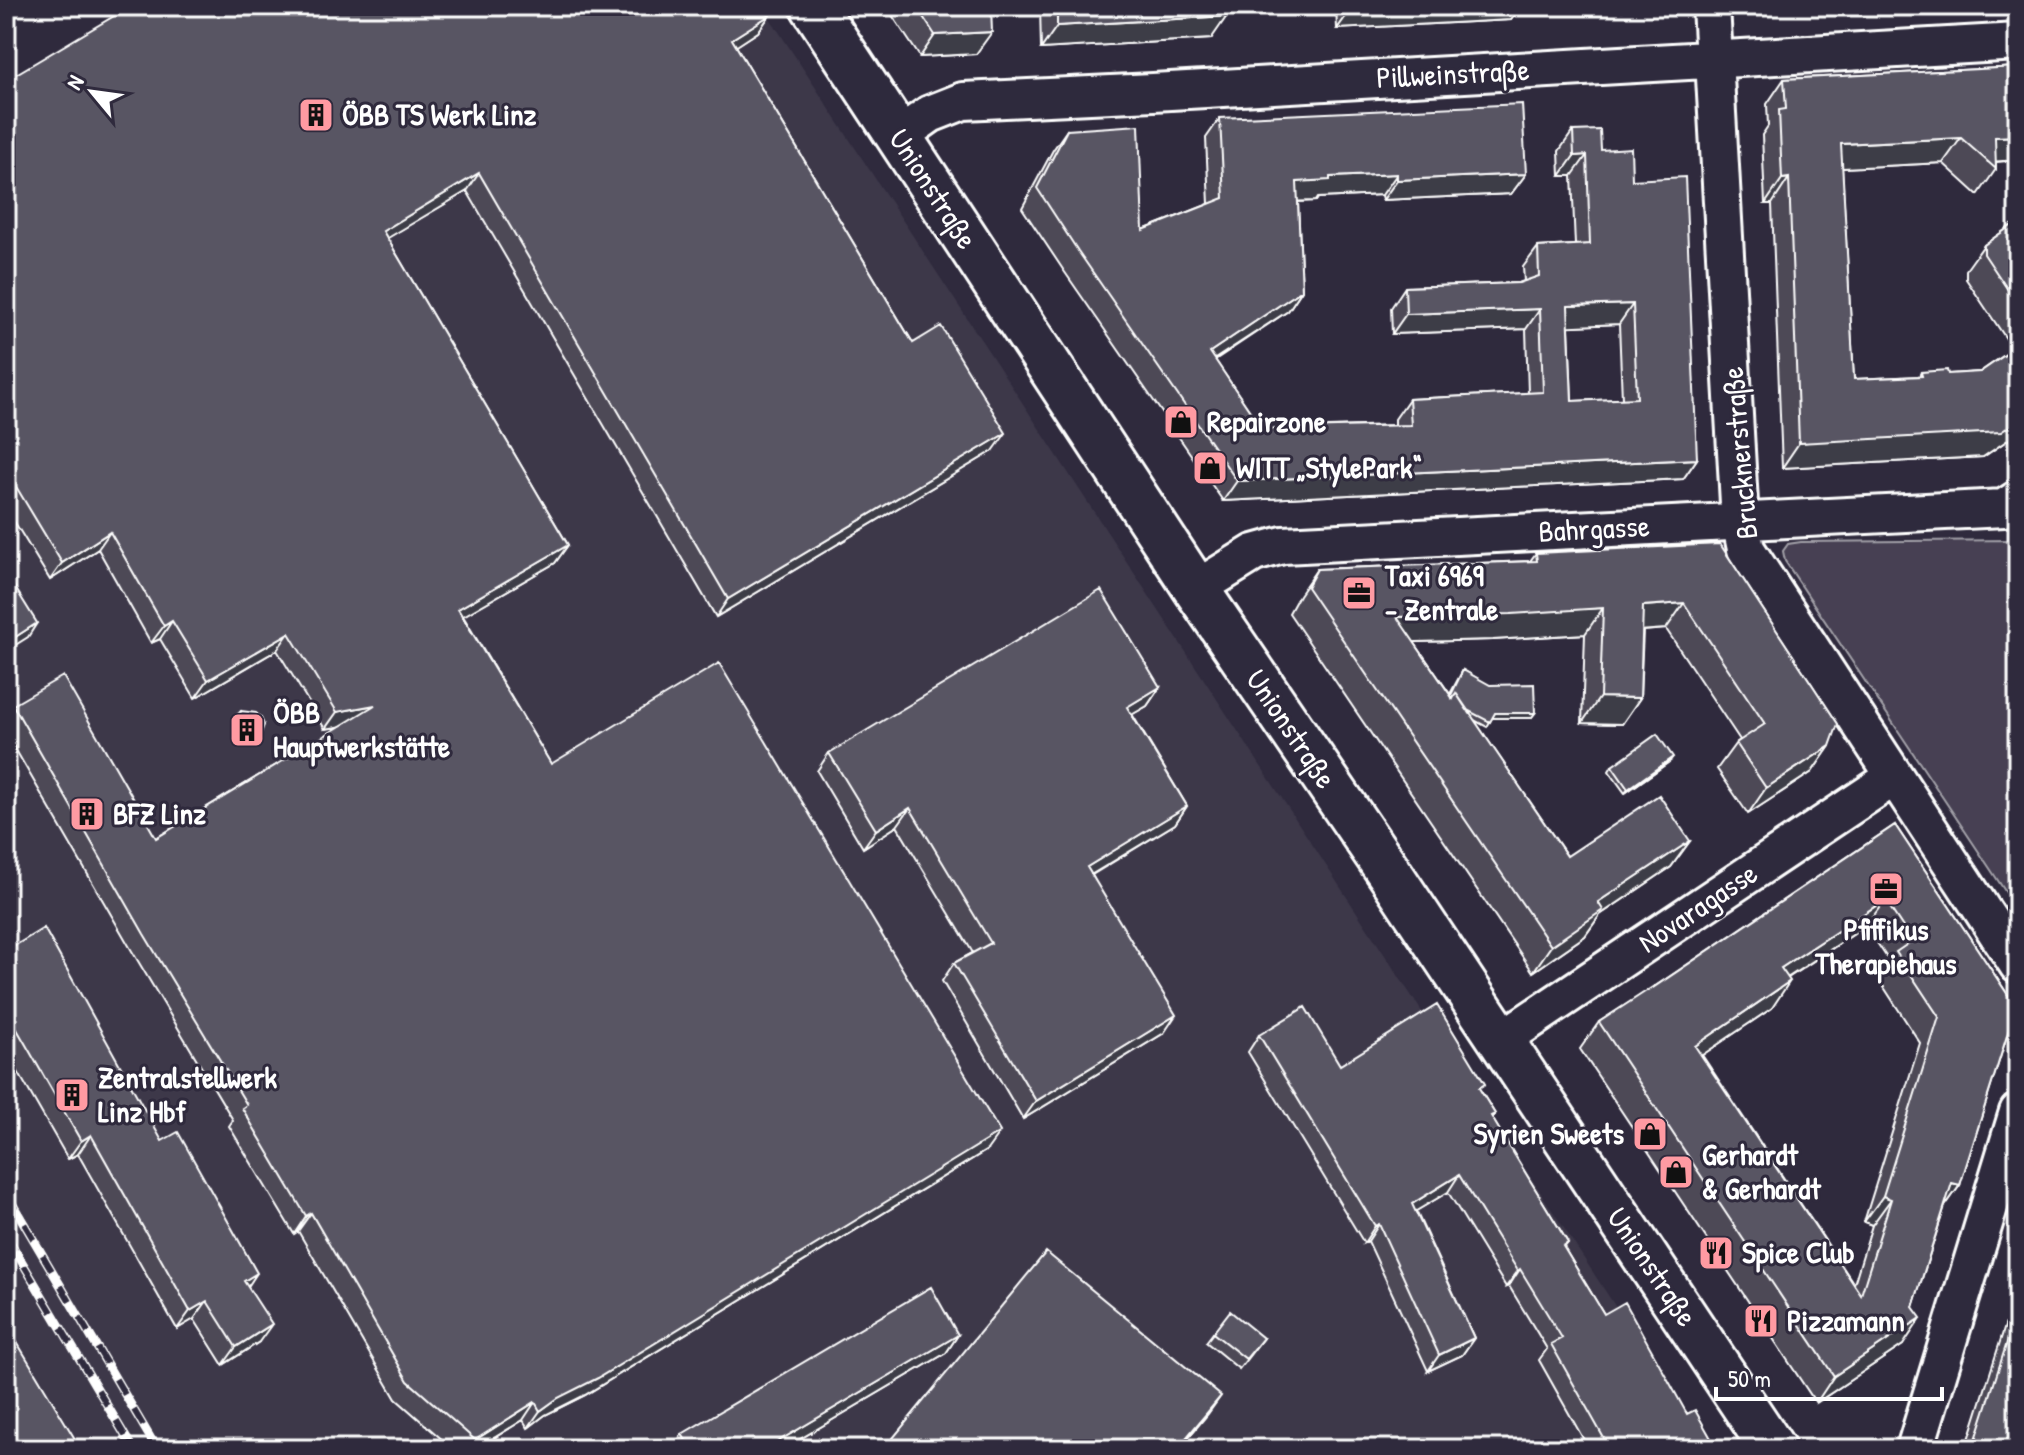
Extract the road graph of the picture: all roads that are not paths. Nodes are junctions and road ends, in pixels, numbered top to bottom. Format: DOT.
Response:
graph roads {
  1 [pos="813,6"];
  2 [pos="1711,6"];
  3 [pos="2018,42"];
  4 [pos="1714,59"];
  5 [pos="899,136"];
  6 [pos="2011,504"];
  7 [pos="1740,521"];
  8 [pos="1196,589"];
  9 [pos="1894,777"];
  10 [pos="2018,965"];
  11 [pos="1501,1040"];
  12 [pos="2018,1112"];
  13 [pos="1773,1449"];
  14 [pos="1915,1449"];
  1 -- 5 [label="main road, Unionstraße"];
  2 -- 4 [label="street, Brucknerstraße"];
  3 -- 4 [label="street, Pillweinstraße"];
  4 -- 5 [label="street, Pillweinstraße"];
  4 -- 7 [label="street, Brucknerstraße"];
  5 -- 8 [label="main road, Unionstraße"];
  6 -- 7 [label="street, Bahrgasse"];
  7 -- 8 [label="street, Bahrgasse"];
  7 -- 9 [label="street, Brucknerstraße"];
  8 -- 11 [label="main road, Unionstraße"];
  9 -- 10 [label="street, Brucknerstraße"];
  9 -- 11 [label="street, Novaragasse"];
  11 -- 13 [label="main road, Unionstraße"];
  12 -- 14 [label="street"];
}
